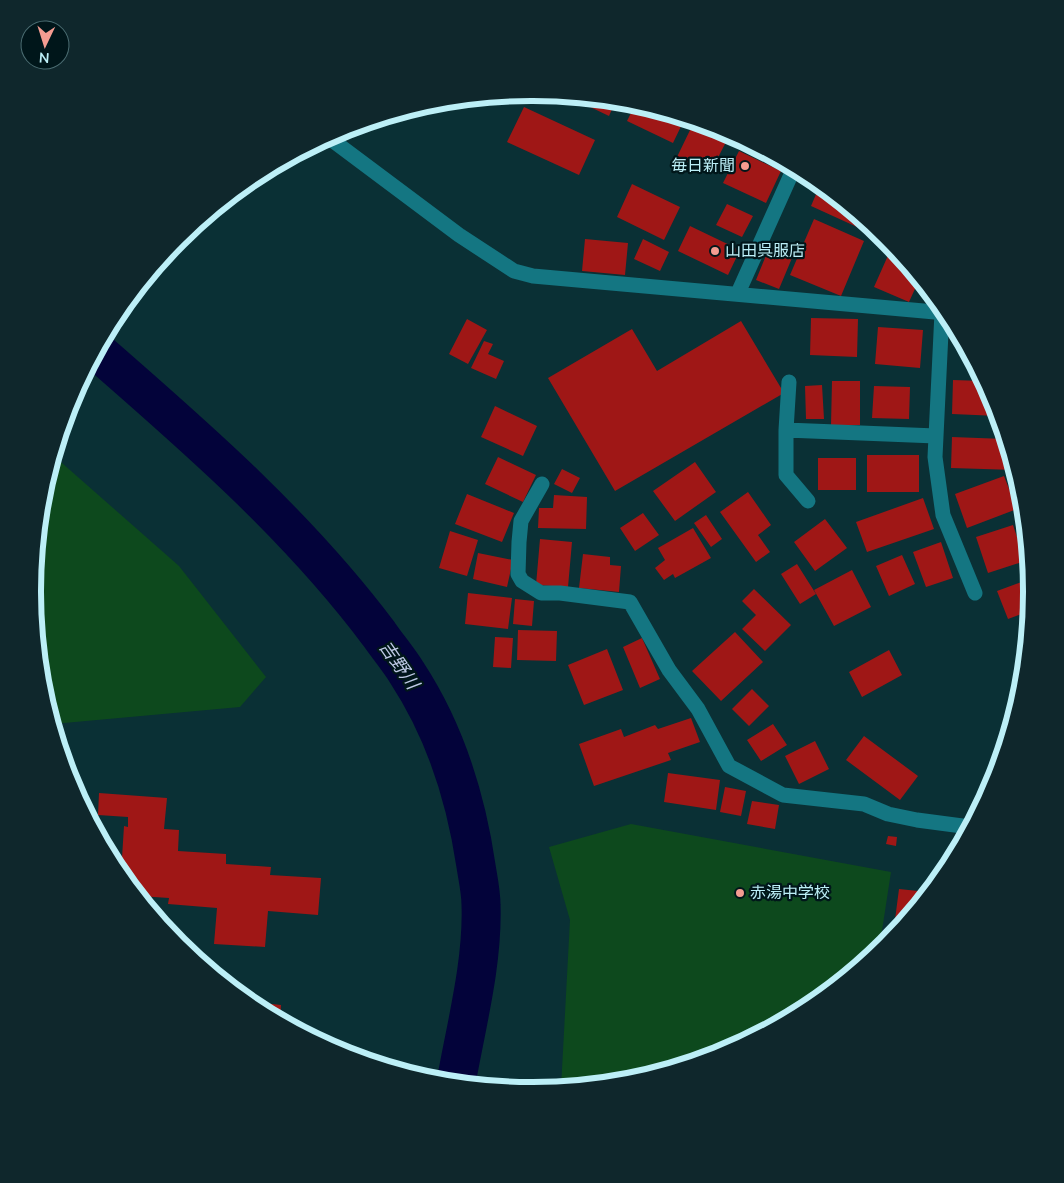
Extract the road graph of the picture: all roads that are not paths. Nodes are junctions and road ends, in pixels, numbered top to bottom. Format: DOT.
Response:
graph roads {
  1 [pos="335,142"];
  2 [pos="791,175"];
  3 [pos="738,293"];
  4 [pos="934,311"];
  5 [pos="943,324"];
  6 [pos="789,382"];
  7 [pos="786,430"];
  8 [pos="936,436"];
  9 [pos="542,484"];
  10 [pos="808,501"];
  11 [pos="975,593"];
  12 [pos="963,826"];
  1 -- 3 [label="lane"];
  2 -- 3 [label="lane"];
  3 -- 4 [label="lane"];
  5 -- 8 [label="lane"];
  6 -- 7 [label="lane"];
  7 -- 8 [label="lane"];
  7 -- 10 [label="lane"];
  8 -- 11 [label="lane"];
  9 -- 12 [label="lane"];
}
